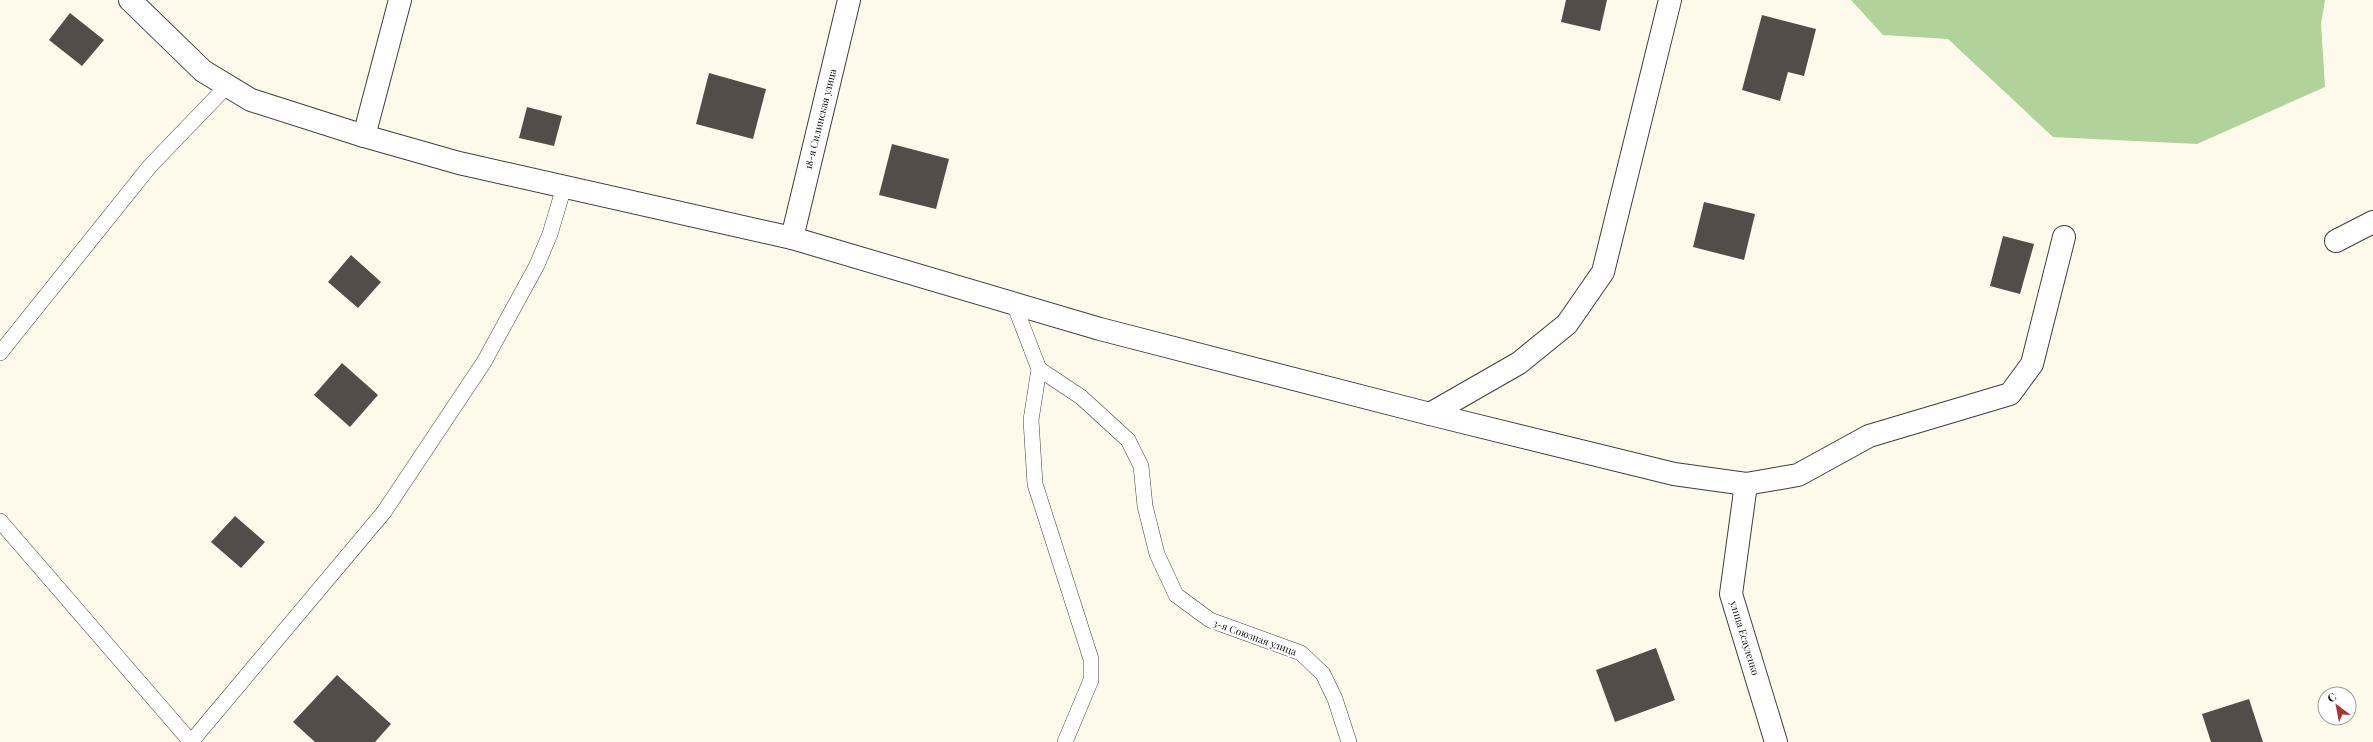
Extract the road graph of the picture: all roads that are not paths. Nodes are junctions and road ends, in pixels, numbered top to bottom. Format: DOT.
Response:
graph roads {
  1 [pos="130,0"];
  2 [pos="400,0"];
  3 [pos="849,0"];
  4 [pos="1670,0"];
  5 [pos="227,86"];
  6 [pos="364,136"];
  7 [pos="564,188"];
  8 [pos="2373,222"];
  9 [pos="2064,237"];
  10 [pos="792,238"];
  11 [pos="2336,241"];
  12 [pos="1014,304"];
  13 [pos="0,353"];
  14 [pos="1039,369"];
  15 [pos="1430,414"];
  16 [pos="1746,484"];
  17 [pos="0,521"];
  18 [pos="191,742"];
  19 [pos="1065,742"];
  20 [pos="1349,742"];
  21 [pos="1776,742"];
  1 -- 5 [label="street"];
  2 -- 6 [label="street"];
  3 -- 10 [label="street, 18-я Силинская улица"];
  4 -- 15 [label="street"];
  5 -- 6 [label="street"];
  5 -- 13 [label="lane"];
  6 -- 7 [label="street"];
  7 -- 10 [label="street"];
  7 -- 18 [label="lane"];
  8 -- 11 [label="street"];
  9 -- 16 [label="street"];
  10 -- 12 [label="street"];
  12 -- 14 [label="lane"];
  12 -- 15 [label="street"];
  14 -- 19 [label="lane"];
  14 -- 20 [label="lane, 3-я Союзная улица"];
  15 -- 16 [label="street"];
  16 -- 21 [label="street, улица Есауленко"];
  17 -- 18 [label="lane"];
}
